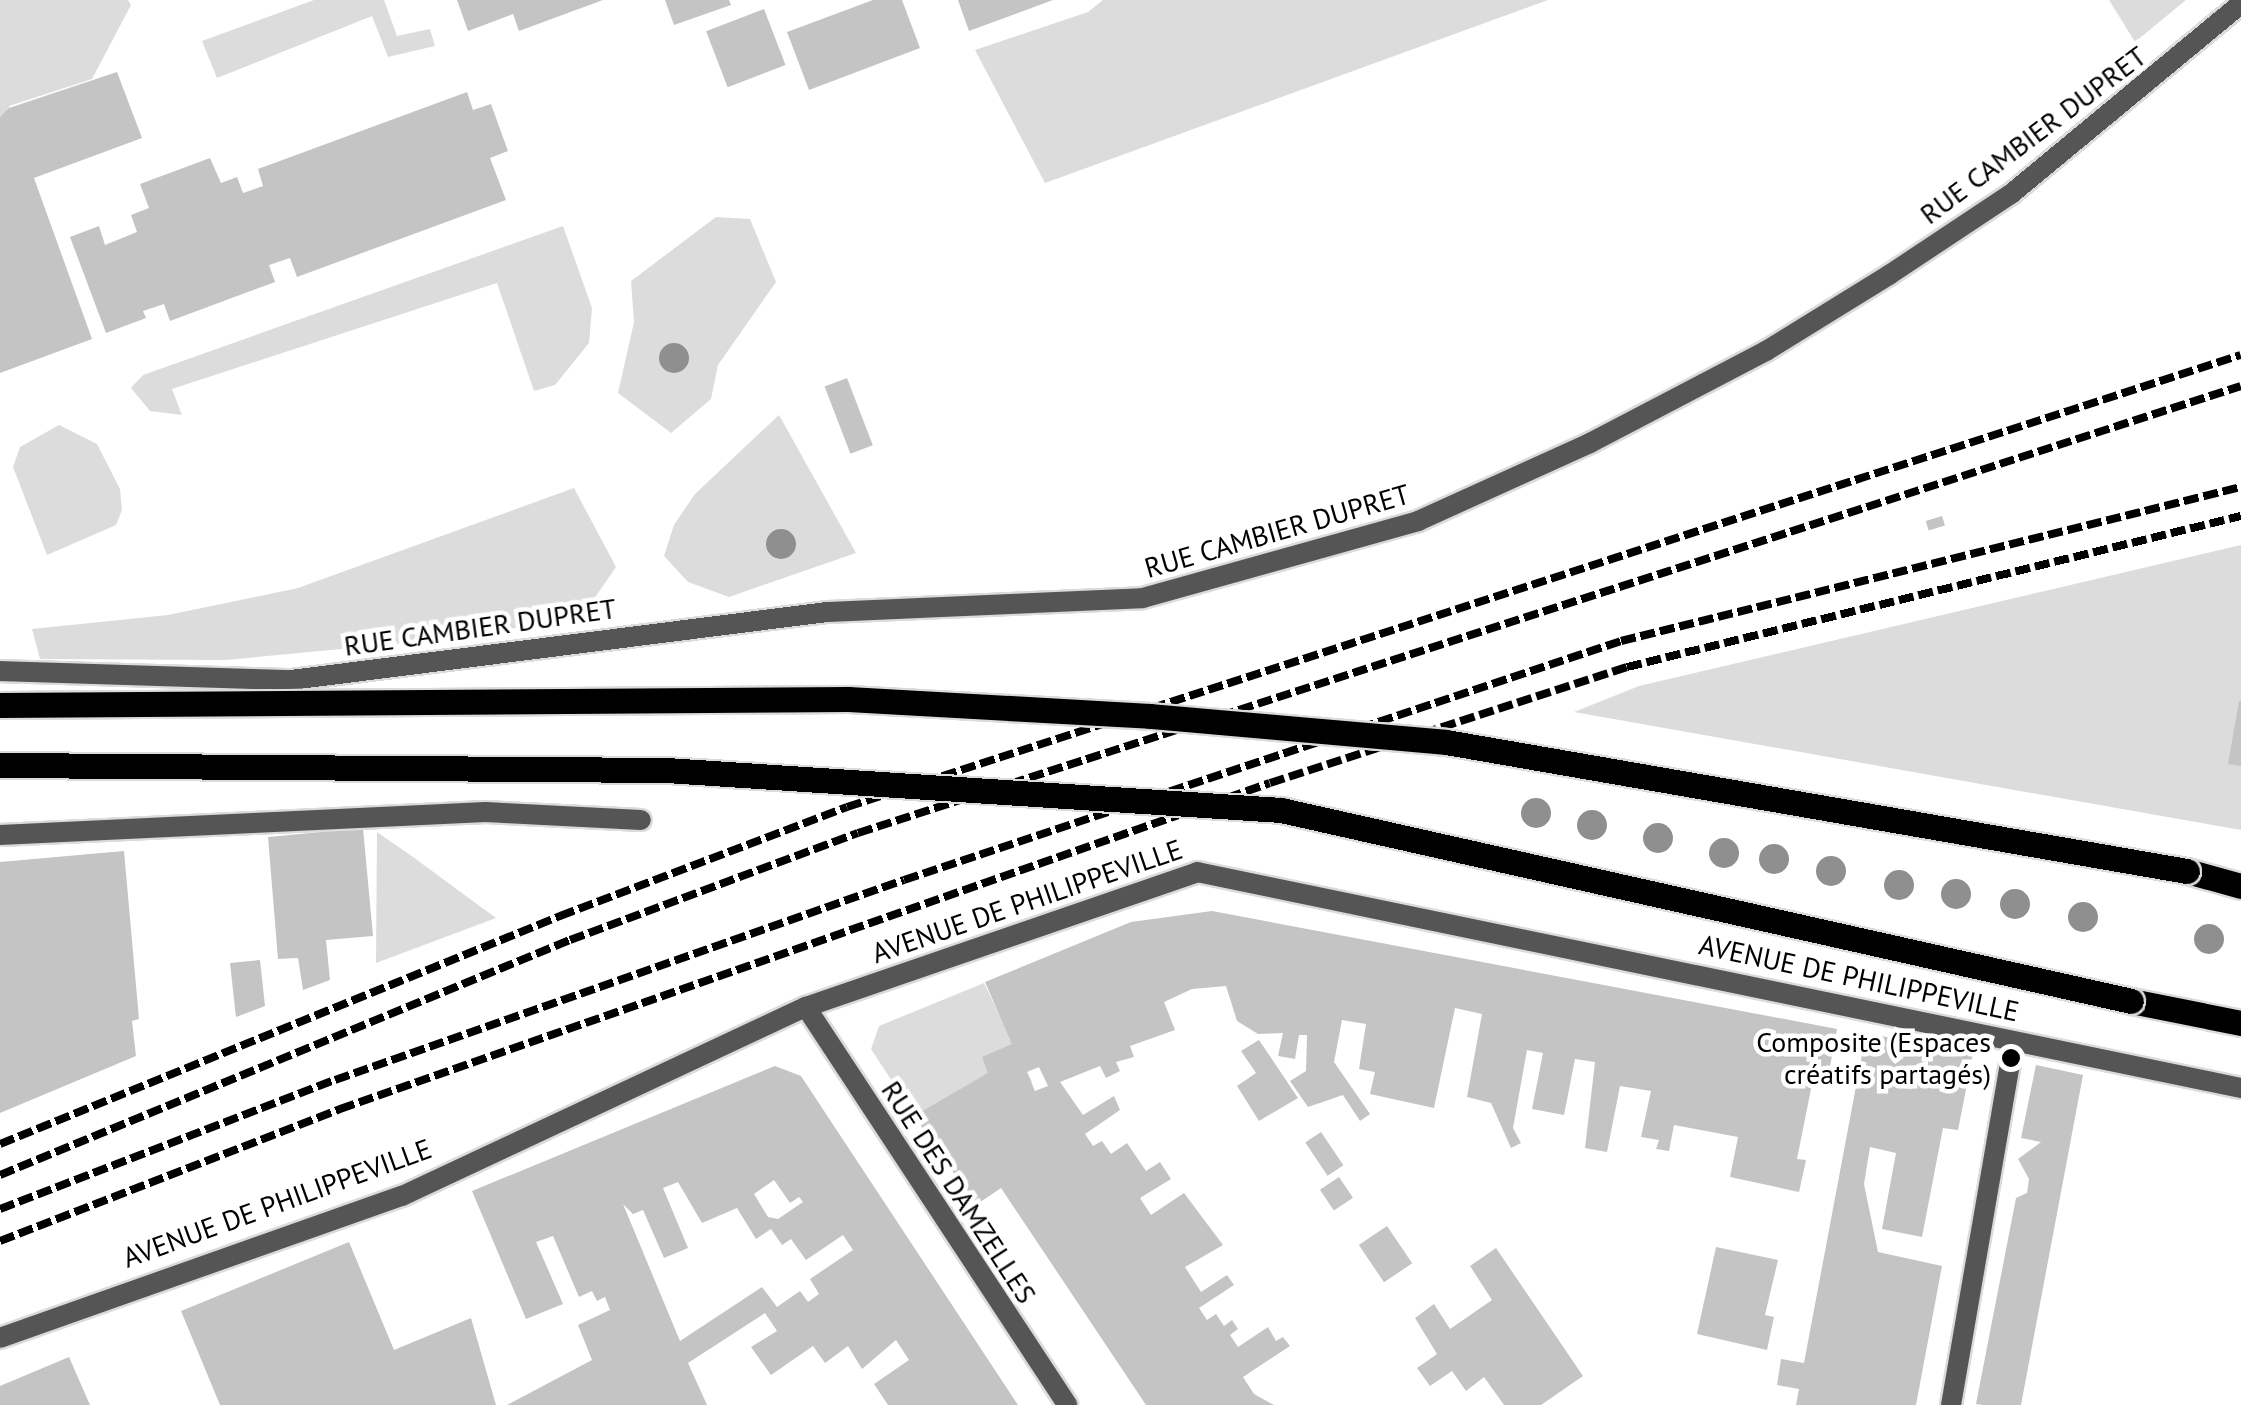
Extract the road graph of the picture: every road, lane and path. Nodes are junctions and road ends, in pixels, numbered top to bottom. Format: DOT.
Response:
graph roads {
  1 [pos="2241,4"];
  2 [pos="0,670"];
  3 [pos="0,704"];
  4 [pos="0,765"];
  5 [pos="641,820"];
  6 [pos="0,835"];
  7 [pos="2241,886"];
  8 [pos="806,1007"];
  9 [pos="2241,1023"];
  10 [pos="2014,1041"];
  11 [pos="2241,1088"];
  12 [pos="0,1338"];
  13 [pos="1067,1405"];
  14 [pos="1950,1405"];
  1 -- 2 [label="street, RUE CAMBIER DUPRET"];
  3 -- 7 [label="main road, bridge"];
  4 -- 9 [label="main road, bridge"];
  5 -- 6 [label="street"];
  8 -- 10 [label="street, AVENUE DE PHILIPPEVILLE"];
  8 -- 12 [label="street, AVENUE DE PHILIPPEVILLE"];
  8 -- 13 [label="street, RUE DES DAMZELLES"];
  10 -- 11 [label="street, AVENUE DE PHILIPPEVILLE"];
  10 -- 14 [label="street"];
}
